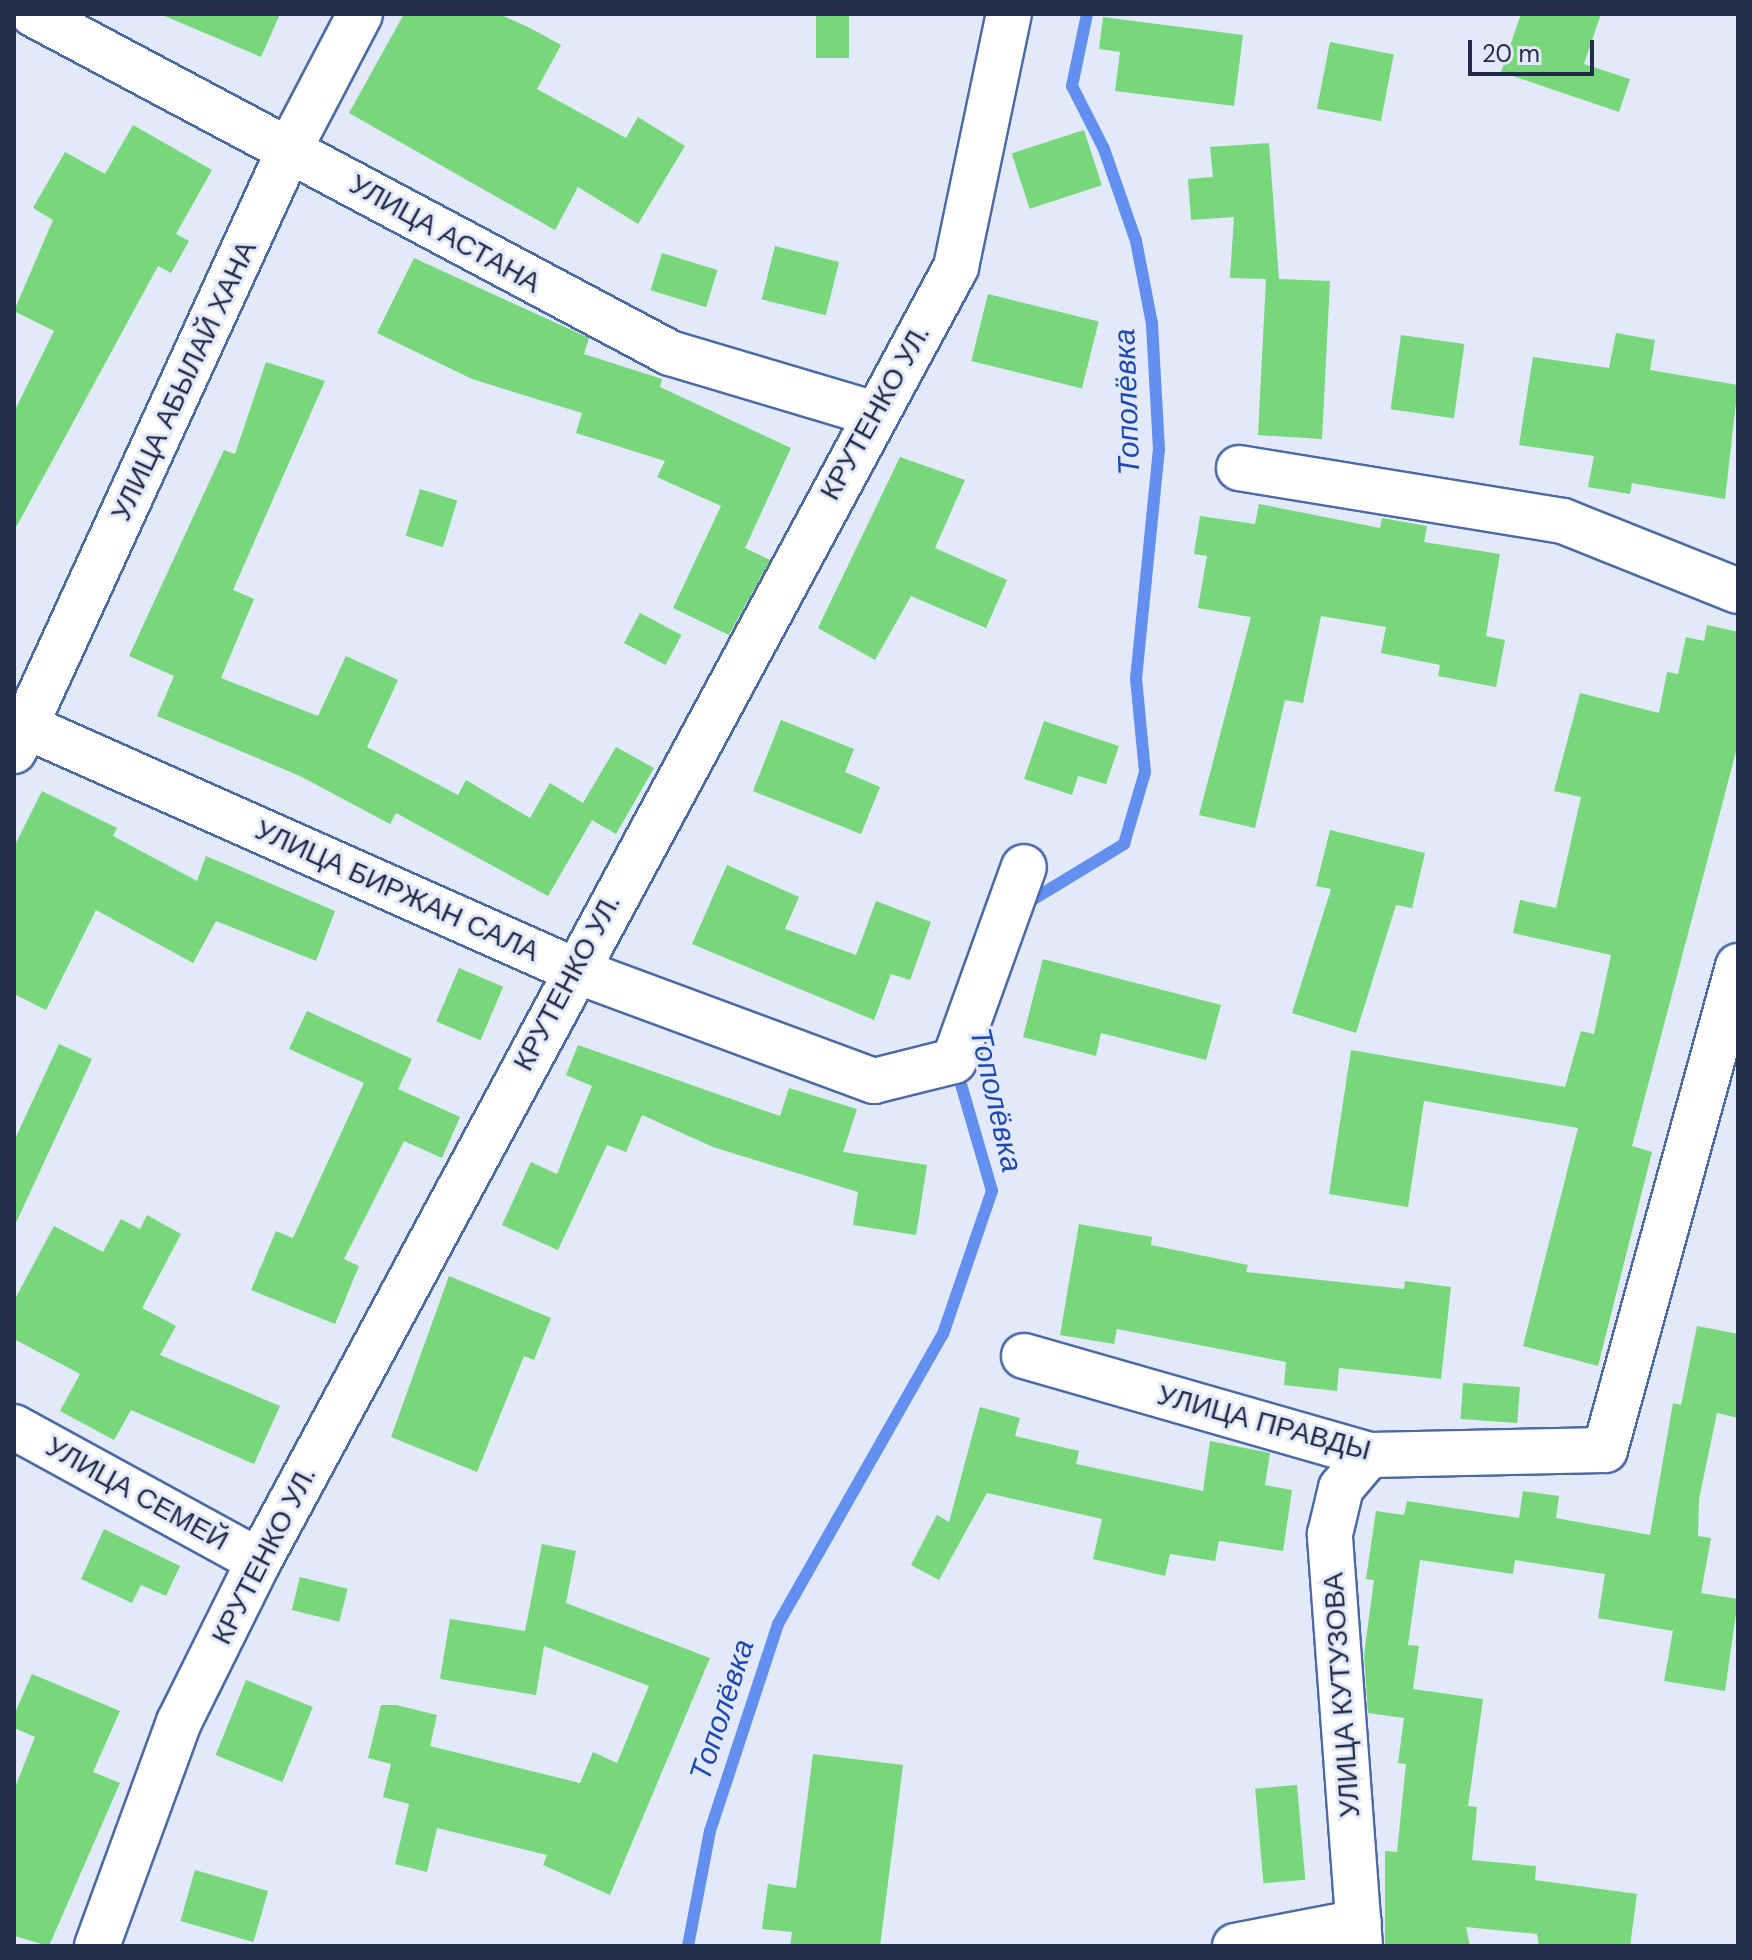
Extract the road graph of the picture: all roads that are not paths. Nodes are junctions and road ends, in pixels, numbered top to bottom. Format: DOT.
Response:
graph roads {
  1 [pos="33,14"];
  2 [pos="360,14"];
  3 [pos="1009,14"];
  4 [pos="290,148"];
  5 [pos="874,414"];
  6 [pos="1239,468"];
  7 [pos="1738,591"];
  8 [pos="18,733"];
  9 [pos="1024,867"];
  10 [pos="1738,966"];
  11 [pos="574,970"];
  12 [pos="1024,1356"];
  13 [pos="14,1427"];
  14 [pos="1369,1455"];
  15 [pos="259,1561"];
  16 [pos="1360,1934"];
  17 [pos="97,1946"];
  18 [pos="1235,1946"];
  1 -- 4 [label="street, УЛИЦА АСТАНА"];
  2 -- 4 [label="street, УЛИЦА АБЫЛАЙ ХАНА"];
  3 -- 5 [label="street, КРУТЕНКО УЛ."];
  4 -- 5 [label="street, УЛИЦА АСТАНА"];
  4 -- 8 [label="street, УЛИЦА АБЫЛАЙ ХАНА"];
  5 -- 11 [label="street, КРУТЕНКО УЛ."];
  6 -- 7 [label="street"];
  8 -- 11 [label="street, УЛИЦА БИРЖАН САЛА"];
  9 -- 11 [label="street, УЛИЦА БИРЖАН САЛА"];
  10 -- 14 [label="street, УЛИЦА ПРАВДЫ"];
  11 -- 15 [label="street, КРУТЕНКО УЛ."];
  12 -- 14 [label="street, УЛИЦА ПРАВДЫ"];
  13 -- 15 [label="street, УЛИЦА СЕМЕЙ"];
  14 -- 16 [label="street, УЛИЦА КУТУЗОВА"];
  15 -- 17 [label="street, КРУТЕНКО УЛ."];
  16 -- 18 [label="street"];
}
